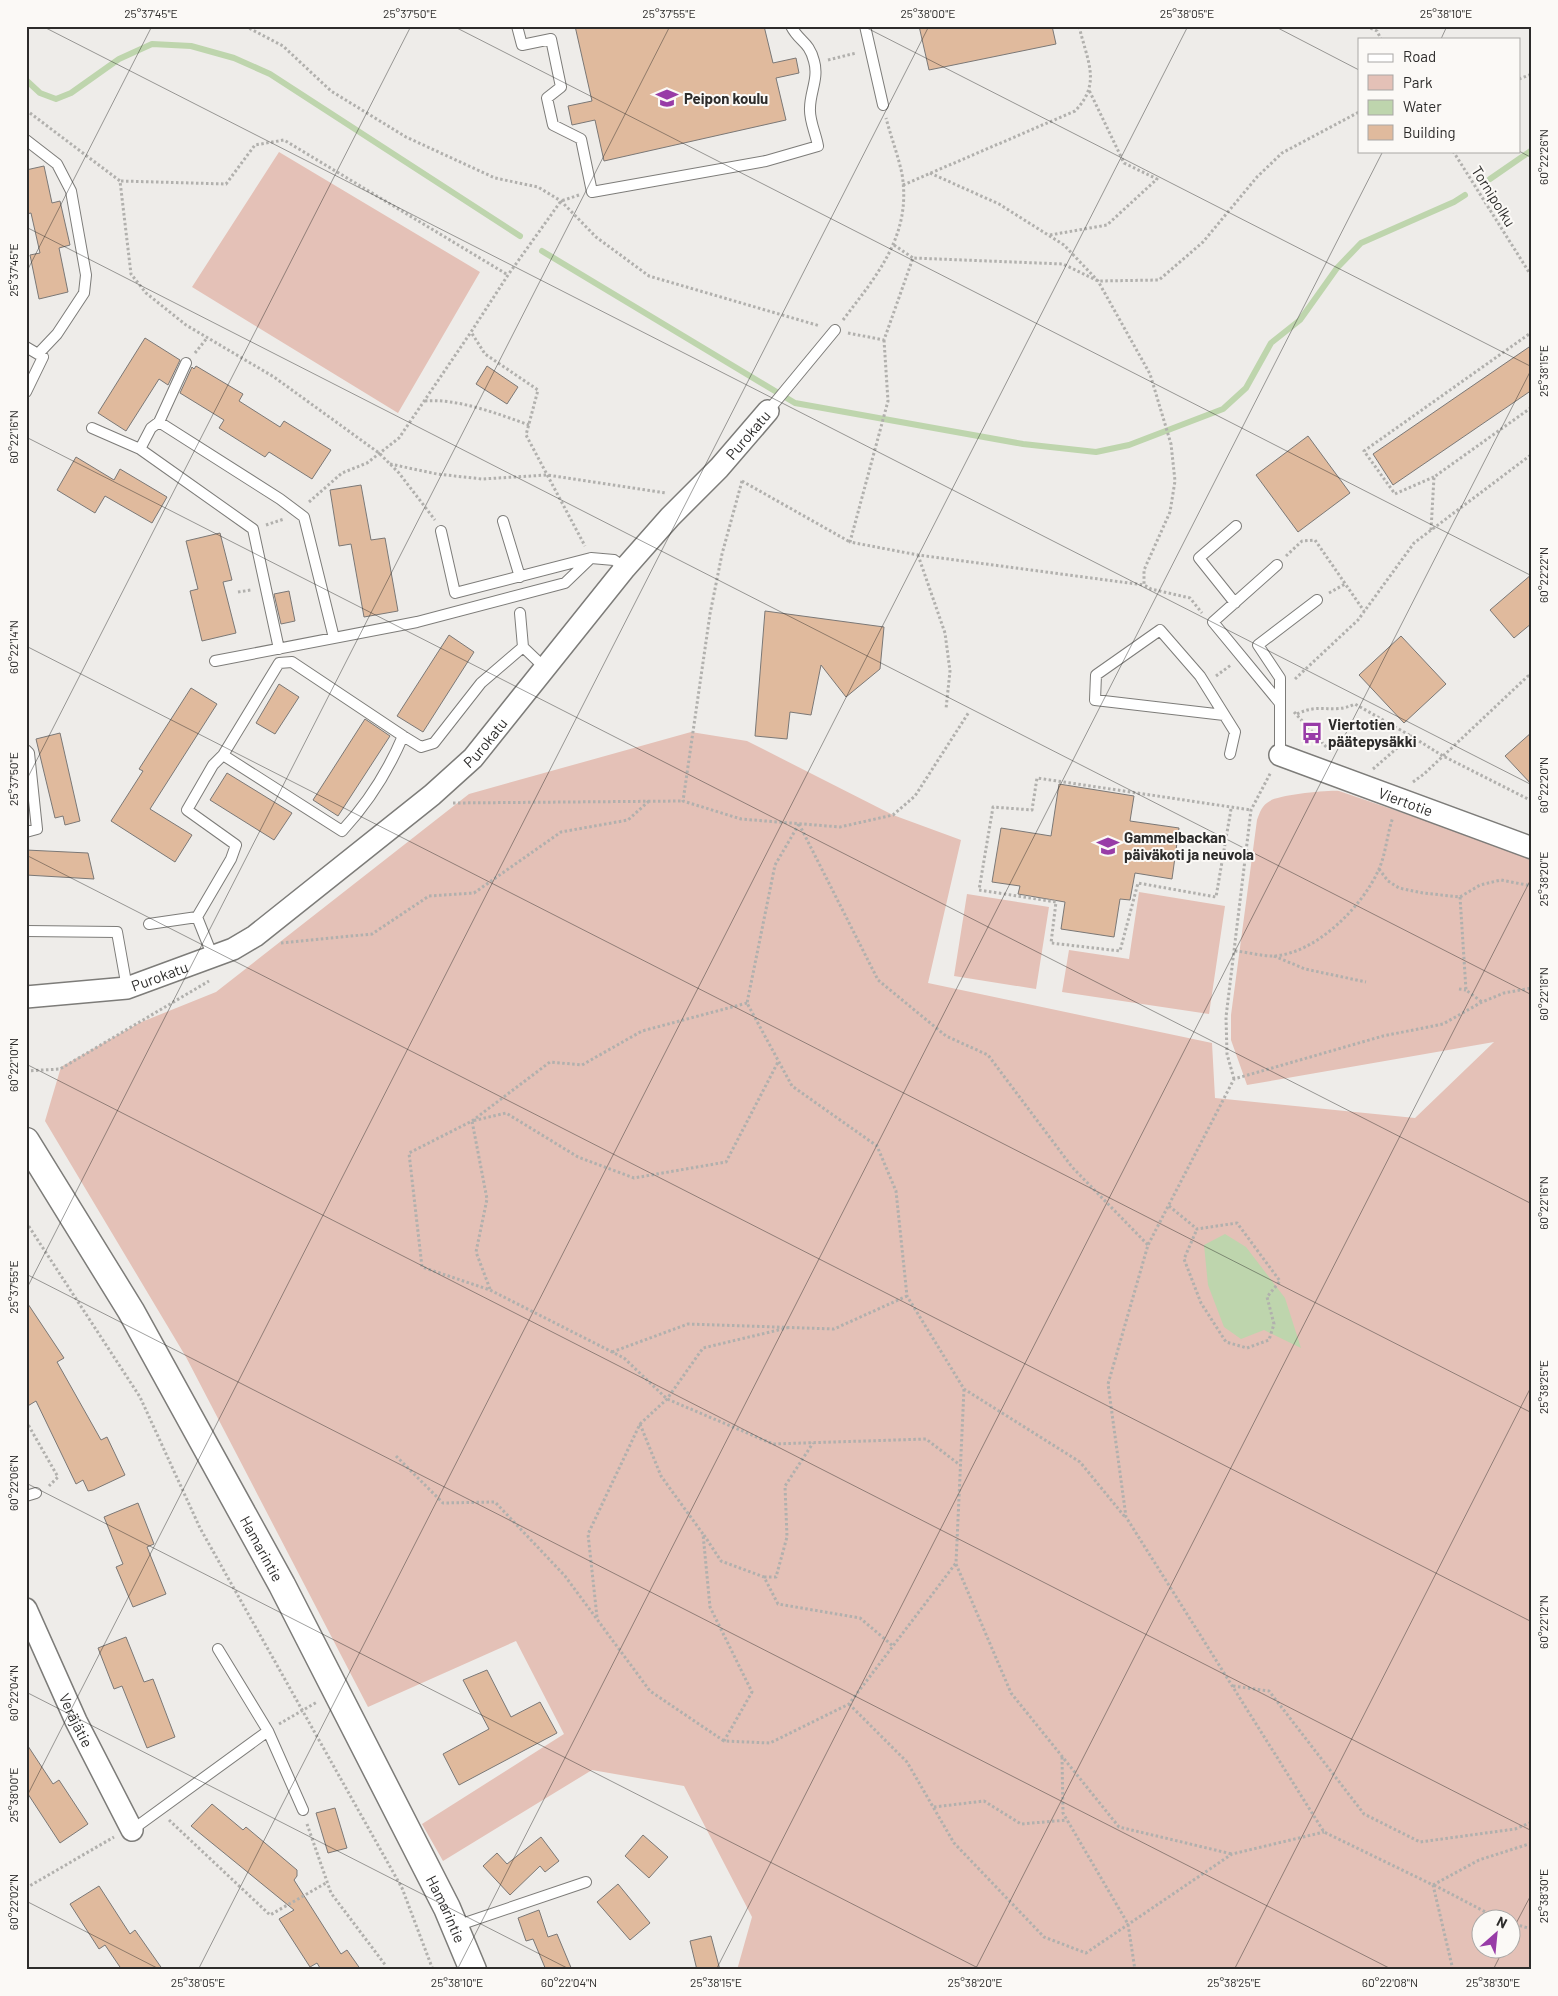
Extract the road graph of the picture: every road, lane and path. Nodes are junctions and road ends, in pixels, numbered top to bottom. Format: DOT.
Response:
graph roads {
  1 [pos="246,26"];
  2 [pos="517,26"];
  3 [pos="791,26"];
  4 [pos="864,26"];
  5 [pos="1079,26"];
  6 [pos="1366,26"];
  7 [pos="1380,38"];
  8 [pos="870,50"];
  9 [pos="815,62"];
  10 [pos="1532,74"];
  11 [pos="1520,79"];
  12 [pos="1089,90"];
  13 [pos="882,106"];
  14 [pos="26,110"];
  15 [pos="1358,113"];
  16 [pos="26,140"];
  17 [pos="1454,152"];
  18 [pos="930,173"];
  19 [pos="120,181"];
  20 [pos="903,185"];
  21 [pos="561,200"];
  22 [pos="1050,235"];
  23 [pos="894,245"];
  24 [pos="913,258"];
  25 [pos="508,275"];
  26 [pos="1532,277"];
  27 [pos="1098,281"];
  28 [pos="835,330"];
  29 [pos="471,332"];
  30 [pos="1532,332"];
  31 [pos="884,340"];
  32 [pos="26,347"];
  33 [pos="38,354"];
  34 [pos="186,363"];
  35 [pos="26,392"];
  36 [pos="424,401"];
  37 [pos="1532,407"];
  38 [pos="768,411"];
  39 [pos="159,422"];
  40 [pos="529,425"];
  41 [pos="92,428"];
  42 [pos="1172,444"];
  43 [pos="140,449"];
  44 [pos="379,453"];
  45 [pos="1532,454"];
  46 [pos="390,463"];
  47 [pos="719,468"];
  48 [pos="546,476"];
  49 [pos="1434,477"];
  50 [pos="742,481"];
  51 [pos="686,500"];
  52 [pos="300,514"];
  53 [pos="503,521"];
  54 [pos="1236,526"];
  55 [pos="254,529"];
  56 [pos="441,531"];
  57 [pos="1430,531"];
  58 [pos="850,542"];
  59 [pos="918,555"];
  60 [pos="591,558"];
  61 [pos="1278,565"];
  62 [pos="625,568"];
  63 [pos="520,577"];
  64 [pos="1144,584"];
  65 [pos="1317,600"];
  66 [pos="1235,603"];
  67 [pos="1364,611"];
  68 [pos="520,613"];
  69 [pos="334,638"];
  70 [pos="523,647"];
  71 [pos="280,649"];
  72 [pos="1238,660"];
  73 [pos="215,661"];
  74 [pos="545,668"];
  75 [pos="1532,677"];
  76 [pos="1291,683"];
  77 [pos="1205,684"];
  78 [pos="1280,702"];
  79 [pos="946,709"];
  80 [pos="969,712"];
  81 [pos="1298,714"];
  82 [pos="1224,715"];
  83 [pos="403,736"];
  84 [pos="1411,736"];
  85 [pos="26,750"];
  86 [pos="1230,754"];
  87 [pos="223,755"];
  88 [pos="1280,755"];
  89 [pos="1443,756"];
  90 [pos="1370,772"];
  91 [pos="1408,786"];
  92 [pos="432,795"];
  93 [pos="683,801"];
  94 [pos="1532,801"];
  95 [pos="649,802"];
  96 [pos="1231,809"];
  97 [pos="1250,810"];
  98 [pos="1396,811"];
  99 [pos="800,824"];
  100 [pos="26,832"];
  101 [pos="1532,848"];
  102 [pos="1379,869"];
  103 [pos="1532,886"];
  104 [pos="1460,897"];
  105 [pos="197,917"];
  106 [pos="149,924"];
  107 [pos="26,931"];
  108 [pos="255,936"];
  109 [pos="1235,950"];
  110 [pos="1274,956"];
  111 [pos="213,957"];
  112 [pos="1366,982"];
  113 [pos="127,988"];
  114 [pos="1532,988"];
  115 [pos="1459,989"];
  116 [pos="1466,990"];
  117 [pos="26,997"];
  118 [pos="1482,1002"];
  119 [pos="747,1003"];
  120 [pos="778,1062"];
  121 [pos="1234,1079"];
  122 [pos="472,1121"];
  123 [pos="26,1141"];
  124 [pos="1169,1206"];
  125 [pos="26,1222"];
  126 [pos="1197,1229"];
  127 [pos="1148,1244"];
  128 [pos="490,1290"];
  129 [pos="907,1296"];
  130 [pos="791,1327"];
  131 [pos="612,1352"];
  132 [pos="964,1388"];
  133 [pos="667,1399"];
  134 [pos="26,1421"];
  135 [pos="640,1424"];
  136 [pos="813,1443"];
  137 [pos="396,1456"];
  138 [pos="960,1465"];
  139 [pos="31,1495"];
  140 [pos="1126,1517"];
  141 [pos="703,1534"];
  142 [pos="956,1563"];
  143 [pos="764,1577"];
  144 [pos="26,1609"];
  145 [pos="597,1617"];
  146 [pos="893,1646"];
  147 [pos="218,1649"];
  148 [pos="1233,1686"];
  149 [pos="337,1690"];
  150 [pos="849,1704"];
  151 [pos="304,1710"];
  152 [pos="268,1731"];
  153 [pos="724,1741"];
  154 [pos="1062,1757"];
  155 [pos="934,1807"];
  156 [pos="158,1810"];
  157 [pos="303,1810"];
  158 [pos="1067,1820"];
  159 [pos="1532,1822"];
  160 [pos="132,1830"];
  161 [pos="1324,1832"];
  162 [pos="1532,1843"];
  163 [pos="1232,1854"];
  164 [pos="586,1882"];
  165 [pos="326,1883"];
  166 [pos="1433,1885"];
  167 [pos="26,1888"];
  168 [pos="1478,1908"];
  169 [pos="1128,1924"];
  170 [pos="455,1926"];
  171 [pos="386,1966"];
  172 [pos="433,1970"];
  173 [pos="473,1970"];
  174 [pos="1135,1970"];
  175 [pos="1453,1970"];
  1 -- 21 [label="path"];
  2 -- 9 [label="lane"];
  3 -- 9 [label="lane"];
  4 -- 8 [label="lane"];
  5 -- 12 [label="path"];
  6 -- 7 [label="path"];
  8 -- 9 [label="path"];
  8 -- 13 [label="lane"];
  10 -- 11 [label="path"];
  12 -- 18 [label="path"];
  12 -- 22 [label="path"];
  13 -- 20 [label="path"];
  14 -- 19 [label="path"];
  15 -- 27 [label="path"];
  16 -- 33 [label="lane"];
  17 -- 26 [label="path, Tornipolku"];
  18 -- 20 [label="path"];
  18 -- 22 [label="path"];
  19 -- 25 [label="path"];
  19 -- 44 [label="path"];
  20 -- 23 [label="path"];
  21 -- 25 [label="path"];
  21 -- 28 [label="path"];
  22 -- 27 [label="path"];
  23 -- 24 [label="path"];
  23 -- 28 [label="path"];
  24 -- 27 [label="path"];
  24 -- 31 [label="path"];
  25 -- 29 [label="path"];
  27 -- 42 [label="path"];
  28 -- 31 [label="path"];
  28 -- 38 [label="lane, Purokatu"];
  29 -- 36 [label="path"];
  29 -- 40 [label="path"];
  30 -- 49 [label="path"];
  31 -- 58 [label="path"];
  32 -- 33 [label="lane"];
  33 -- 35 [label="lane"];
  34 -- 39 [label="lane"];
  36 -- 40 [label="path"];
  36 -- 44 [label="path"];
  37 -- 49 [label="path"];
  38 -- 47 [label="street, Purokatu"];
  39 -- 43 [label="lane"];
  39 -- 52 [label="lane"];
  40 -- 48 [label="path"];
  41 -- 43 [label="lane"];
  43 -- 55 [label="lane"];
  44 -- 46 [label="path"];
  44 -- 52 [label="path"];
  45 -- 57 [label="path"];
  46 -- 48 [label="path"];
  46 -- 56 [label="path"];
  47 -- 50 [label="path"];
  47 -- 51 [label="street, Purokatu"];
  48 -- 51 [label="path"];
  48 -- 60 [label="path"];
  49 -- 57 [label="path"];
  50 -- 58 [label="path"];
  50 -- 93 [label="path"];
  51 -- 62 [label="street, Purokatu"];
  52 -- 55 [label="path"];
  52 -- 69 [label="lane"];
  53 -- 63 [label="lane"];
  54 -- 66 [label="lane"];
  55 -- 71 [label="lane"];
  56 -- 63 [label="lane"];
  57 -- 67 [label="path"];
  58 -- 59 [label="path"];
  59 -- 64 [label="path"];
  59 -- 79 [label="path"];
  60 -- 62 [label="lane"];
  60 -- 63 [label="lane"];
  60 -- 69 [label="lane"];
  61 -- 66 [label="lane"];
  61 -- 67 [label="path"];
  62 -- 74 [label="street, Purokatu"];
  65 -- 78 [label="lane"];
  66 -- 78 [label="lane"];
  67 -- 76 [label="path"];
  68 -- 70 [label="lane"];
  69 -- 71 [label="lane"];
  70 -- 74 [label="lane"];
  70 -- 83 [label="lane"];
  71 -- 73 [label="lane"];
  72 -- 77 [label="path"];
  74 -- 92 [label="street, Purokatu"];
  75 -- 89 [label="path"];
  77 -- 82 [label="lane"];
  77 -- 82 [label="lane"];
  78 -- 88 [label="lane"];
  80 -- 99 [label="path"];
  81 -- 84 [label="path"];
  82 -- 86 [label="lane"];
  83 -- 87 [label="lane"];
  83 -- 87 [label="lane"];
  84 -- 89 [label="path"];
  84 -- 90 [label="path"];
  85 -- 100 [label="lane"];
  87 -- 105 [label="lane"];
  88 -- 97 [label="path"];
  88 -- 101 [label="street, Viertotie"];
  89 -- 91 [label="path"];
  89 -- 94 [label="path"];
  92 -- 95 [label="path"];
  92 -- 108 [label="street, Purokatu"];
  93 -- 95 [label="path"];
  93 -- 99 [label="path"];
  95 -- 108 [label="path"];
  96 -- 96 [label="path"];
  96 -- 97 [label="path"];
  97 -- 109 [label="path"];
  98 -- 102 [label="path"];
  99 -- 119 [label="path"];
  99 -- 127 [label="path"];
  102 -- 104 [label="path"];
  102 -- 110 [label="path"];
  103 -- 104 [label="path"];
  104 -- 116 [label="path"];
  105 -- 106 [label="lane"];
  105 -- 111 [label="lane"];
  107 -- 113 [label="lane"];
  108 -- 111 [label="street, Purokatu"];
  109 -- 110 [label="path"];
  109 -- 121 [label="path"];
  110 -- 112 [label="path"];
  111 -- 113 [label="street, Purokatu"];
  113 -- 117 [label="street, Purokatu"];
  114 -- 118 [label="path"];
  115 -- 116 [label="path"];
  116 -- 118 [label="path"];
  118 -- 121 [label="path"];
  119 -- 120 [label="path"];
  119 -- 122 [label="path"];
  120 -- 122 [label="path"];
  120 -- 129 [label="path"];
  121 -- 124 [label="path"];
  122 -- 128 [label="path"];
  122 -- 128 [label="path"];
  123 -- 149 [label="street, Hamarintie"];
  124 -- 126 [label="path"];
  124 -- 127 [label="path"];
  125 -- 151 [label="path"];
  126 -- 126 [label="path"];
  127 -- 140 [label="path"];
  128 -- 131 [label="path"];
  129 -- 130 [label="path"];
  129 -- 132 [label="path"];
  130 -- 131 [label="path"];
  130 -- 133 [label="path"];
  131 -- 133 [label="path"];
  132 -- 138 [label="path"];
  132 -- 140 [label="path"];
  133 -- 135 [label="path"];
  133 -- 136 [label="path"];
  134 -- 139 [label="path"];
  135 -- 141 [label="path"];
  135 -- 145 [label="path"];
  136 -- 138 [label="path"];
  136 -- 143 [label="path"];
  137 -- 145 [label="path"];
  138 -- 142 [label="path"];
  140 -- 148 [label="path"];
  141 -- 143 [label="path"];
  141 -- 153 [label="path"];
  142 -- 146 [label="path"];
  142 -- 154 [label="path"];
  143 -- 146 [label="path"];
  144 -- 160 [label="street, Veräjätie"];
  145 -- 153 [label="path"];
  146 -- 150 [label="path"];
  147 -- 152 [label="lane"];
  148 -- 159 [label="path"];
  148 -- 161 [label="path"];
  149 -- 151 [label="path"];
  149 -- 170 [label="street, Hamarintie"];
  150 -- 153 [label="path"];
  150 -- 155 [label="path"];
  151 -- 152 [label="path"];
  151 -- 172 [label="path"];
  152 -- 156 [label="lane"];
  152 -- 157 [label="lane"];
  154 -- 158 [label="path"];
  154 -- 163 [label="path"];
  155 -- 158 [label="path"];
  155 -- 169 [label="path"];
  156 -- 160 [label="lane"];
  156 -- 165 [label="path"];
  157 -- 165 [label="path"];
  158 -- 169 [label="path"];
  160 -- 167 [label="path"];
  161 -- 163 [label="path"];
  161 -- 166 [label="path"];
  162 -- 166 [label="path"];
  163 -- 169 [label="path"];
  164 -- 170 [label="lane"];
  165 -- 171 [label="path"];
  166 -- 168 [label="path"];
  166 -- 175 [label="path"];
  169 -- 174 [label="path"];
  170 -- 173 [label="street, Hamarintie"];
}
